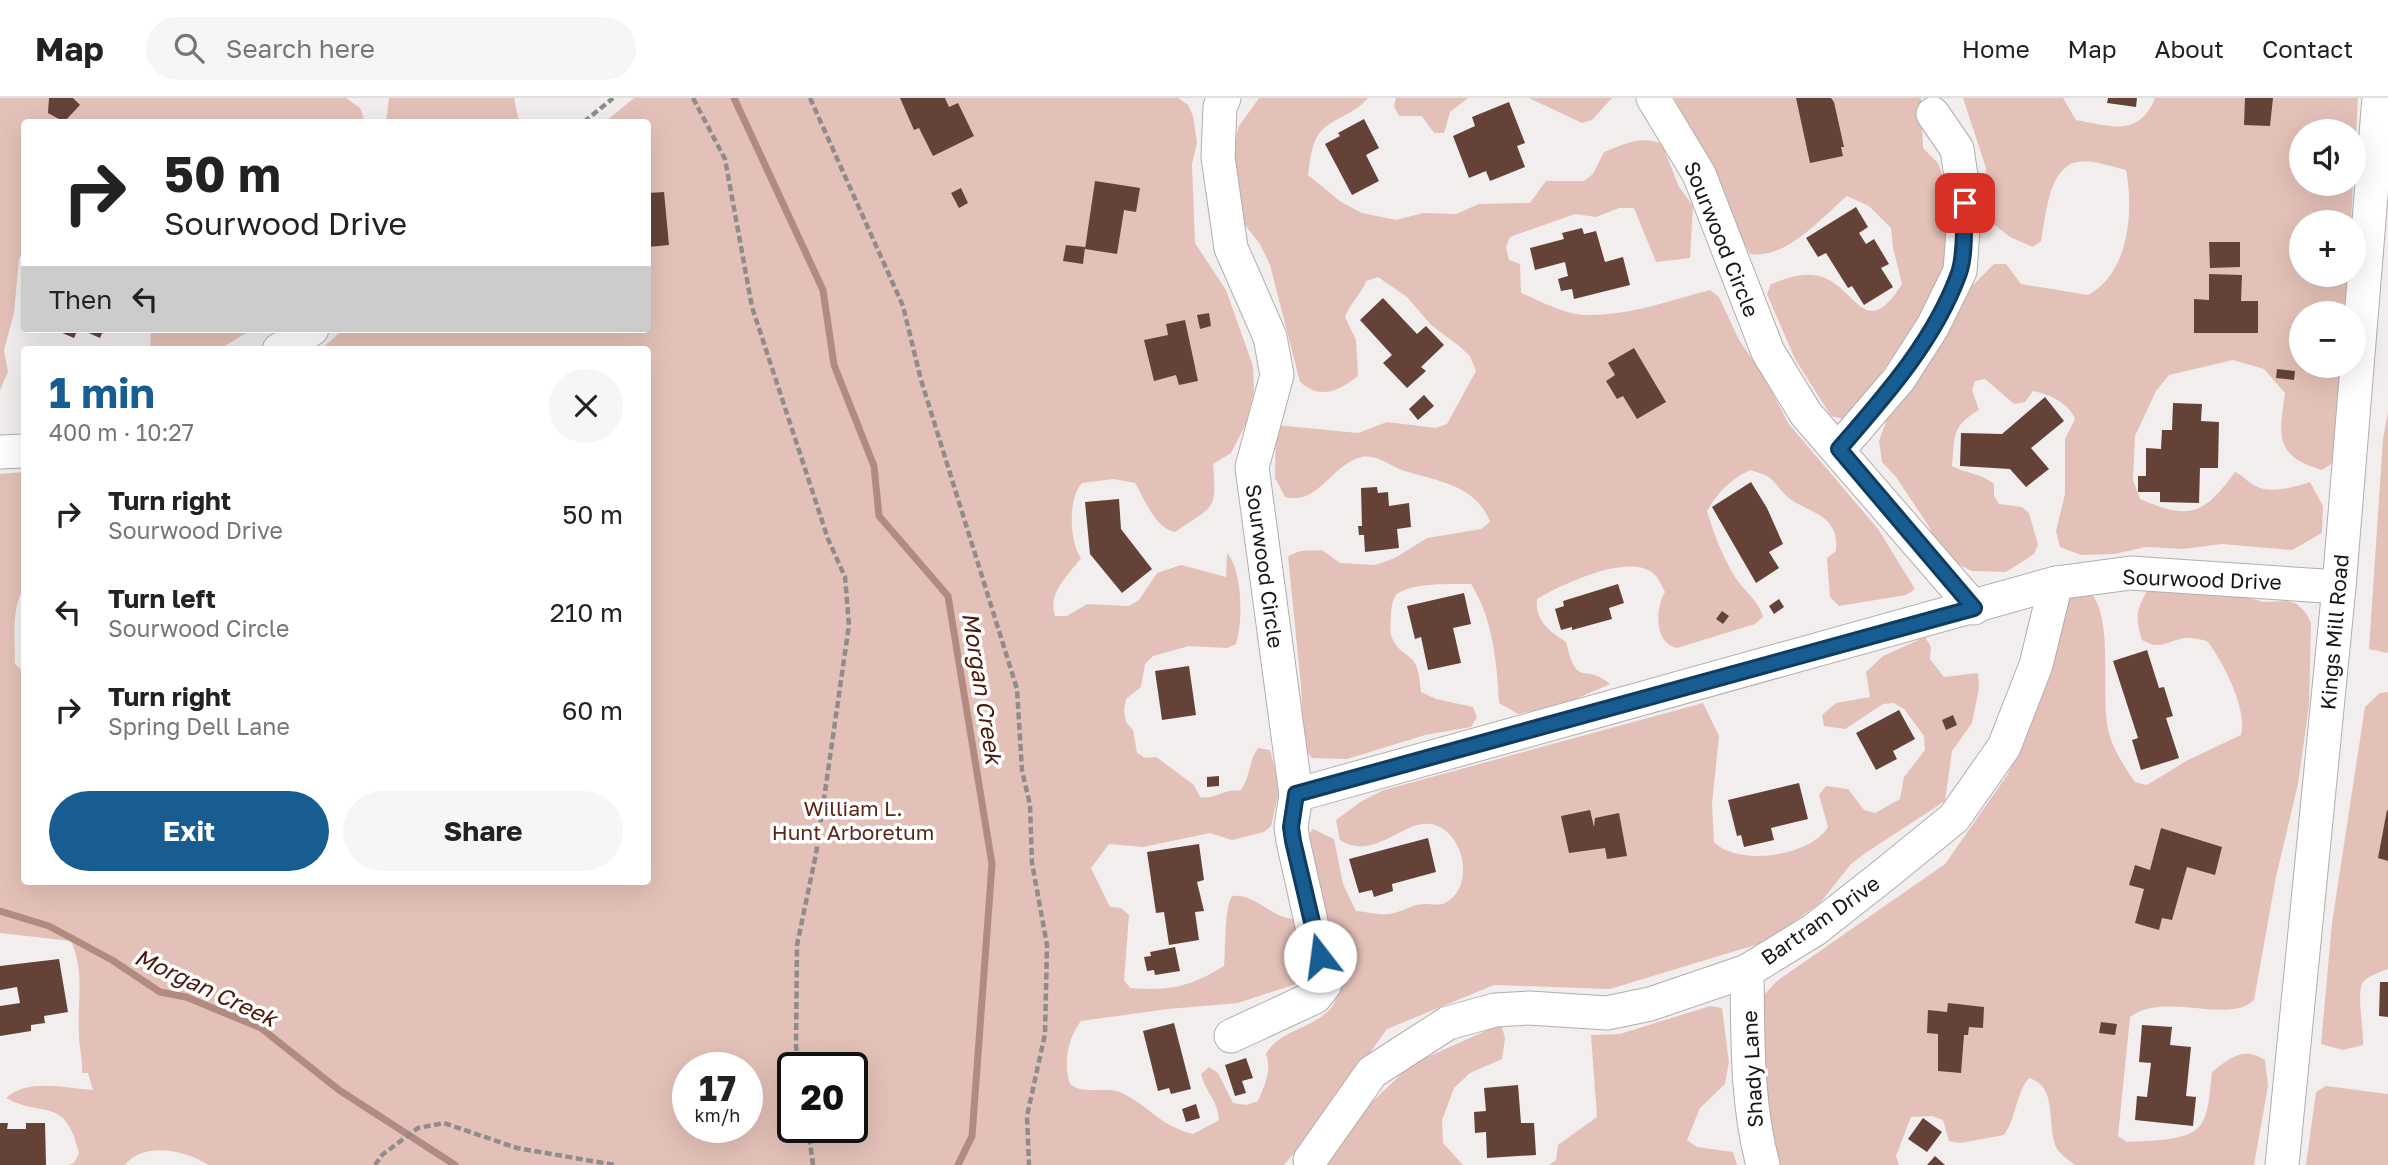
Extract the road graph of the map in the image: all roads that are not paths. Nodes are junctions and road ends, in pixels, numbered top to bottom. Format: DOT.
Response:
graph roads {
  1 [pos="1224,98"];
  2 [pos="1653,98"];
  3 [pos="2379,98"];
  4 [pos="1933,114"];
  5 [pos="306,333"];
  6 [pos="285,346"];
  7 [pos="1839,449"];
  8 [pos="21,451"];
  9 [pos="0,452"];
  10 [pos="2056,583"];
  11 [pos="2339,587"];
  12 [pos="1974,608"];
  13 [pos="1296,794"];
  14 [pos="1747,971"];
  15 [pos="1231,1036"];
  16 [pos="1310,1160"];
  17 [pos="1763,1165"];
  18 [pos="2282,1165"];
  1 -- 13 [label="street, Sourwood Circle"];
  2 -- 7 [label="street, Sourwood Circle"];
  3 -- 11 [label="street, Kings Mill Road"];
  4 -- 7 [label="street"];
  5 -- 6 [label="street"];
  7 -- 12 [label="street, Sourwood Circle"];
  8 -- 9 [label="street"];
  10 -- 11 [label="street, Sourwood Drive"];
  10 -- 12 [label="street, Sourwood Drive"];
  10 -- 14 [label="street, Bartram Drive"];
  11 -- 18 [label="street, Kings Mill Road"];
  12 -- 13 [label="street, Sourwood Drive"];
  13 -- 15 [label="street, Sourwood Circle"];
  14 -- 16 [label="street, Bartram Drive"];
  14 -- 17 [label="street, Shady Lane"];
}
